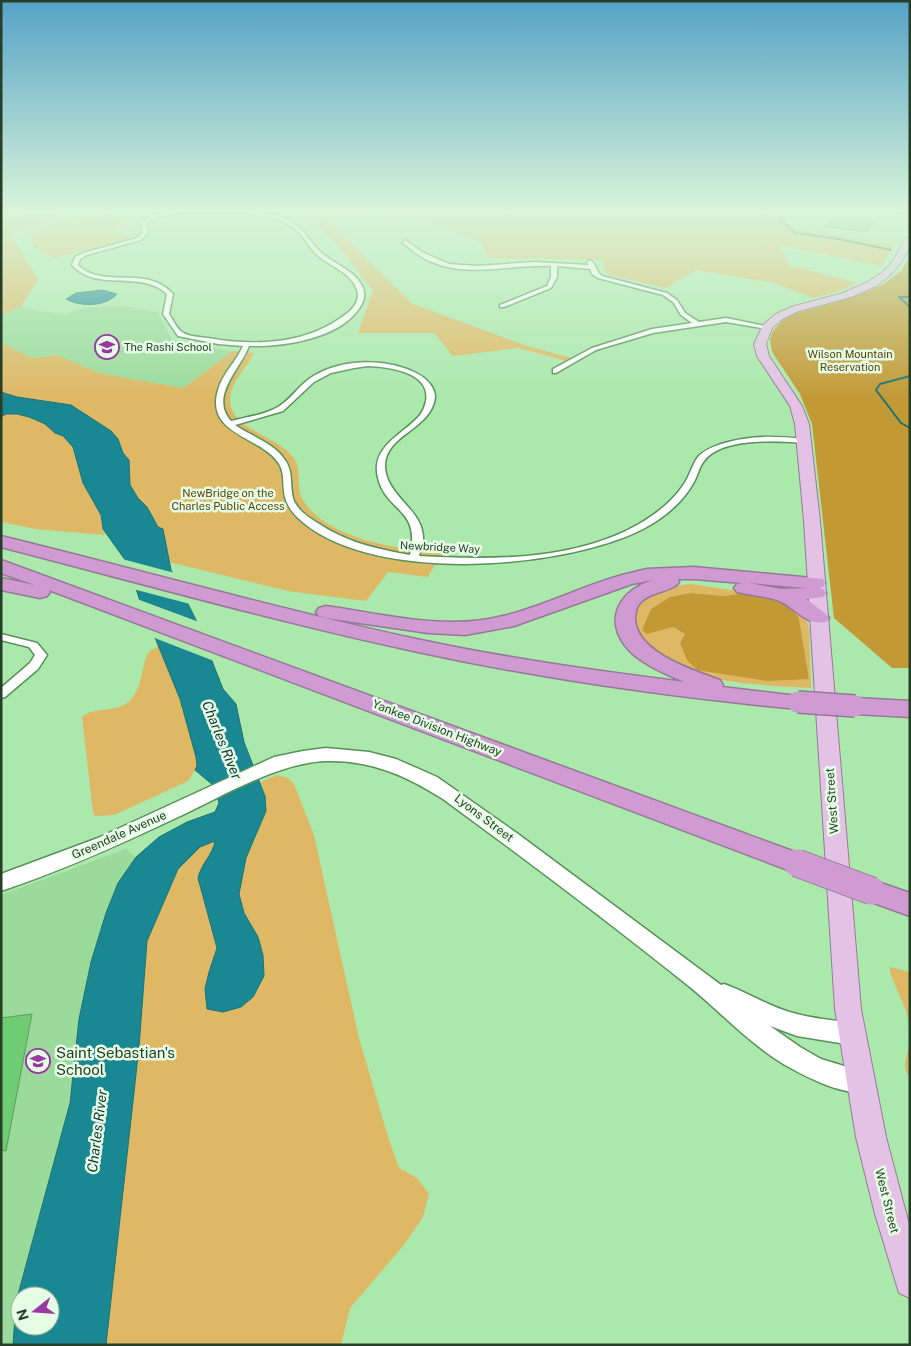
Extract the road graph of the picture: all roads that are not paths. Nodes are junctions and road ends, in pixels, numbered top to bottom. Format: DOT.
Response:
graph roads {
  1 [pos="84,272"];
  2 [pos="343,272"];
  3 [pos="554,272"];
  4 [pos="594,272"];
  5 [pos="888,272"];
  6 [pos="502,306"];
  7 [pos="730,320"];
  8 [pos="771,322"];
  9 [pos="697,324"];
  10 [pos="247,344"];
  11 [pos="556,371"];
  12 [pos="229,424"];
  13 [pos="804,444"];
  14 [pos="1,541"];
  15 [pos="414,558"];
  16 [pos="1,566"];
  17 [pos="1,584"];
  18 [pos="816,588"];
  19 [pos="781,595"];
  20 [pos="227,599"];
  21 [pos="109,605"];
  22 [pos="819,618"];
  23 [pos="1,637"];
  24 [pos="1,694"];
  25 [pos="738,696"];
  26 [pos="910,709"];
  27 [pos="235,782"];
  28 [pos="1,883"];
  29 [pos="910,905"];
  30 [pos="700,981"];
  31 [pos="852,1034"];
  32 [pos="861,1082"];
  33 [pos="910,1282"];
  1 -- 10 [label="street"];
  2 -- 10 [label="street"];
  3 -- 6 [label="street"];
  4 -- 9 [label="street"];
  5 -- 8 [label="main road"];
  7 -- 8 [label="street"];
  7 -- 8 [label="street"];
  7 -- 9 [label="street"];
  8 -- 13 [label="main road, West Street"];
  9 -- 11 [label="street"];
  10 -- 12 [label="street"];
  12 -- 15 [label="street, Newbridge Way"];
  12 -- 15 [label="street"];
  13 -- 15 [label="street, Newbridge Way"];
  13 -- 18 [label="main road, West Street"];
  14 -- 20 [label="highway"];
  16 -- 21 [label="highway, Yankee Division Highway"];
  17 -- 21 [label="highway"];
  18 -- 19 [label="highway"];
  18 -- 20 [label="highway"];
  18 -- 22 [label="main road, West Street"];
  19 -- 22 [label="highway"];
  19 -- 25 [label="highway"];
  20 -- 25 [label="highway"];
  21 -- 29 [label="highway, Yankee Division Highway, bridge"];
  22 -- 31 [label="main road, West Street"];
  23 -- 24 [label="street"];
  25 -- 26 [label="highway, bridge"];
  27 -- 28 [label="main road, Greendale Avenue"];
  27 -- 30 [label="main road, Lyons Street"];
  30 -- 31 [label="main road, Lyons Street"];
  30 -- 32 [label="main road, Lyons Street"];
  31 -- 32 [label="main road, West Street"];
  32 -- 33 [label="main road, West Street"];
}
